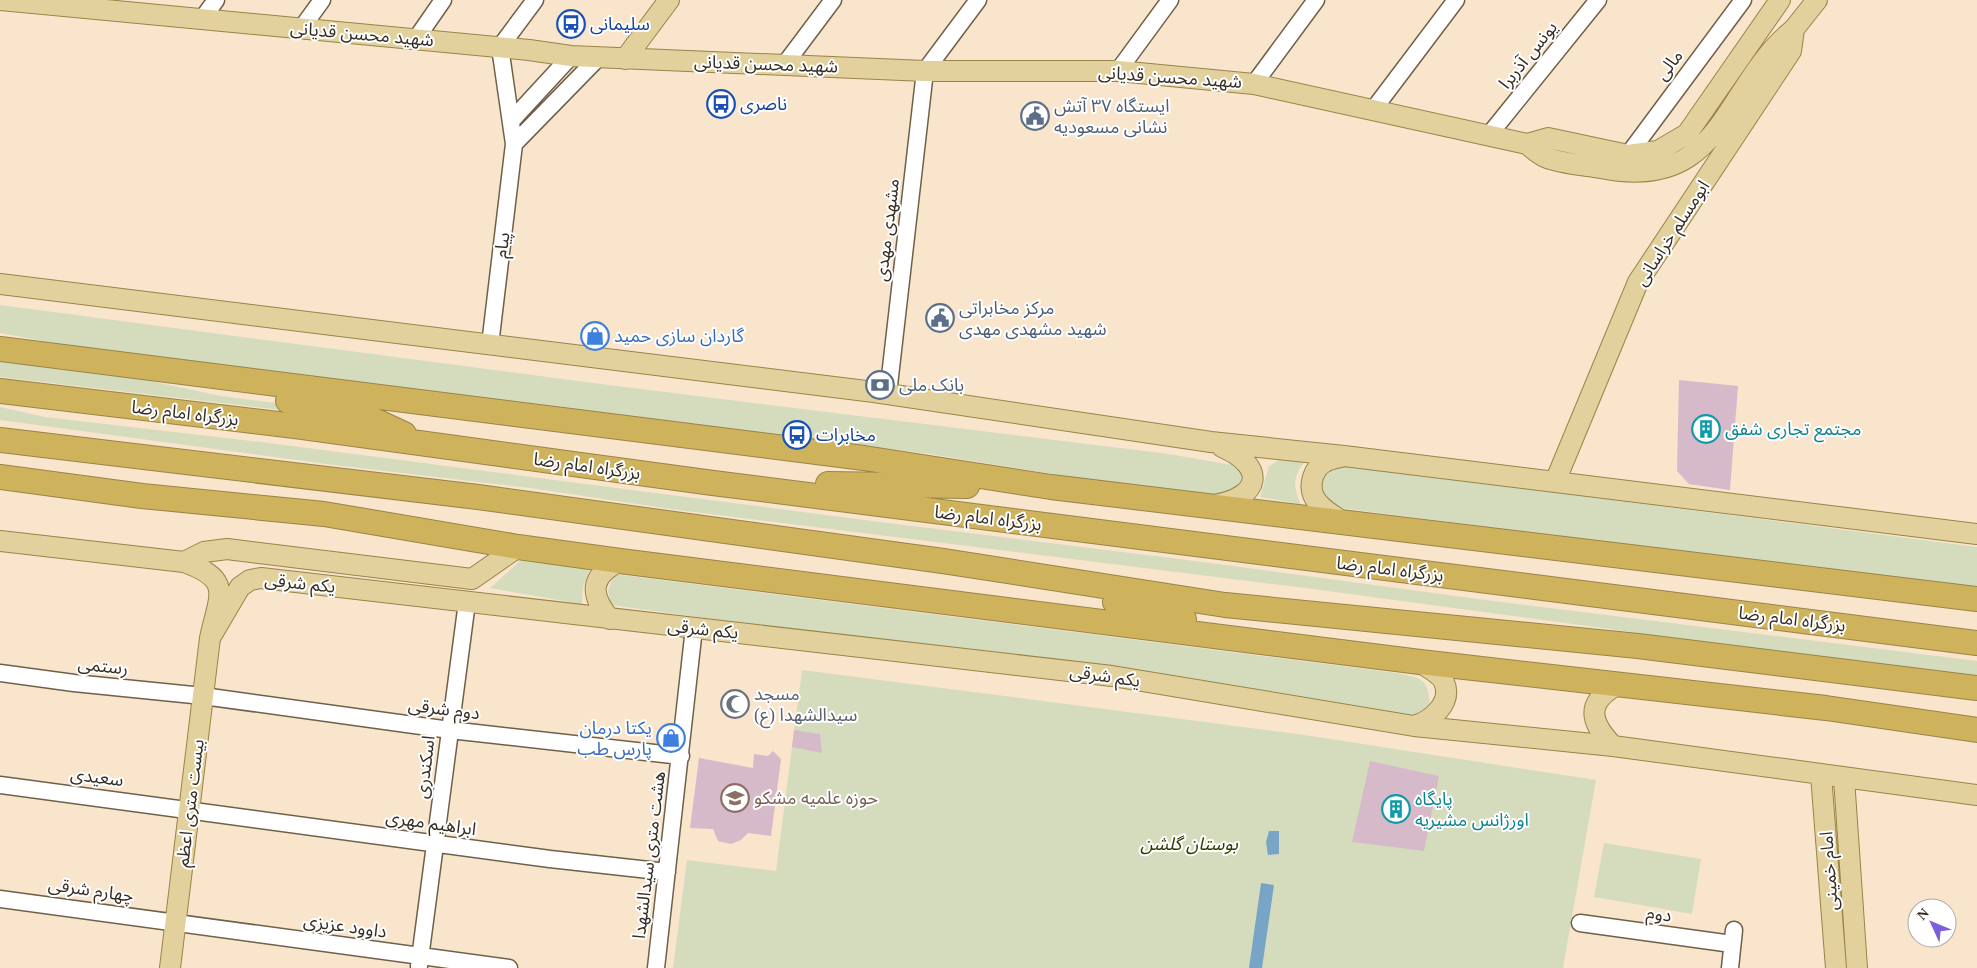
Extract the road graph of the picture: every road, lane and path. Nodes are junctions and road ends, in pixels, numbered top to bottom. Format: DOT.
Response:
graph roads {
  1 [pos="0,0"];
  2 [pos="216,0"];
  3 [pos="322,0"];
  4 [pos="443,0"];
  5 [pos="535,0"];
  6 [pos="670,0"];
  7 [pos="833,0"];
  8 [pos="978,0"];
  9 [pos="1170,0"];
  10 [pos="1316,0"];
  11 [pos="1456,0"];
  12 [pos="1598,0"];
  13 [pos="1743,0"];
  14 [pos="1780,0"];
  15 [pos="1817,0"];
  16 [pos="78,4"];
  17 [pos="202,19"];
  18 [pos="301,29"];
  19 [pos="1794,29"];
  20 [pos="416,39"];
  21 [pos="500,47"];
  22 [pos="571,56"];
  23 [pos="598,58"];
  24 [pos="625,59"];
  25 [pos="785,64"];
  26 [pos="926,71"];
  27 [pos="1118,71"];
  28 [pos="1254,84"];
  29 [pos="1374,110"];
  30 [pos="512,120"];
  31 [pos="1489,135"];
  32 [pos="514,144"];
  33 [pos="1527,144"];
  34 [pos="1628,155"];
  35 [pos="0,284"];
  36 [pos="490,345"];
  37 [pos="0,349"];
  38 [pos="133,366"];
  39 [pos="0,391"];
  40 [pos="888,394"];
  41 [pos="0,431"];
  42 [pos="0,440"];
  43 [pos="1211,442"];
  44 [pos="429,445"];
  45 [pos="63,446"];
  46 [pos="1344,456"];
  47 [pos="0,477"];
  48 [pos="1555,482"];
  49 [pos="713,483"];
  50 [pos="1052,487"];
  51 [pos="1208,506"];
  52 [pos="1342,521"];
  53 [pos="1977,534"];
  54 [pos="0,541"];
  55 [pos="518,547"];
  56 [pos="620,561"];
  57 [pos="943,561"];
  58 [pos="184,562"];
  59 [pos="1977,599"];
  60 [pos="467,602"];
  61 [pos="610,619"];
  62 [pos="694,628"];
  63 [pos="210,638"];
  64 [pos="1977,643"];
  65 [pos="1302,647"];
  66 [pos="1420,662"];
  67 [pos="0,673"];
  68 [pos="1617,685"];
  69 [pos="1977,688"];
  70 [pos="203,696"];
  71 [pos="1977,716"];
  72 [pos="1891,718"];
  73 [pos="1414,726"];
  74 [pos="450,730"];
  75 [pos="1977,730"];
  76 [pos="1613,746"];
  77 [pos="681,756"];
  78 [pos="1821,775"];
  79 [pos="1844,778"];
  80 [pos="0,785"];
  81 [pos="1977,795"];
  82 [pos="189,811"];
  83 [pos="436,843"];
  84 [pos="667,872"];
  85 [pos="0,899"];
  86 [pos="176,922"];
  87 [pos="1580,923"];
  88 [pos="420,963"];
  89 [pos="170,968"];
  90 [pos="509,968"];
  91 [pos="656,968"];
  92 [pos="1730,968"];
  93 [pos="1836,968"];
  94 [pos="1857,968"];
  1 -- 16 [label="main road, شهید محسن قدیانی"];
  2 -- 17 [label="street"];
  3 -- 18 [label="street"];
  4 -- 20 [label="street"];
  5 -- 21 [label="street"];
  6 -- 24 [label="main road"];
  7 -- 25 [label="street"];
  8 -- 26 [label="street"];
  9 -- 27 [label="street"];
  10 -- 28 [label="street"];
  11 -- 29 [label="street"];
  12 -- 31 [label="street, یونس آذربرا"];
  13 -- 34 [label="street, مالی"];
  14 -- 34 [label="main road, شهید محسن قدیانی"];
  15 -- 19 [label="main road, ابومسلم خراسانی"];
  16 -- 17 [label="main road, شهید محسن قدیانی"];
  17 -- 18 [label="main road, شهید محسن قدیانی"];
  18 -- 20 [label="main road, شهید محسن قدیانی"];
  19 -- 33 [label="main road, شهید محسن قدیانی"];
  19 -- 48 [label="main road, ابومسلم خراسانی"];
  20 -- 21 [label="main road, شهید محسن قدیانی"];
  21 -- 22 [label="main road, شهید محسن قدیانی"];
  21 -- 30 [label="street, پیام"];
  22 -- 23 [label="main road, شهید محسن قدیانی"];
  22 -- 30 [label="street"];
  23 -- 24 [label="main road, شهید محسن قدیانی"];
  23 -- 32 [label="street"];
  24 -- 25 [label="main road, شهید محسن قدیانی"];
  25 -- 26 [label="main road, شهید محسن قدیانی"];
  26 -- 27 [label="main road, شهید محسن قدیانی"];
  26 -- 40 [label="street, مشهدی مهدی"];
  27 -- 28 [label="main road, شهید محسن قدیانی"];
  28 -- 29 [label="main road, شهید محسن قدیانی"];
  29 -- 31 [label="main road, شهید محسن قدیانی"];
  30 -- 32 [label="street, پیام"];
  31 -- 33 [label="main road, شهید محسن قدیانی"];
  32 -- 36 [label="street, پیام"];
  33 -- 34 [label="main road, شهید محسن قدیانی"];
  35 -- 36 [label="main road"];
  36 -- 40 [label="main road"];
  37 -- 38 [label="highway"];
  38 -- 44 [label="highway"];
  38 -- 50 [label="highway"];
  39 -- 44 [label="highway, بزرگراه امام رضا"];
  40 -- 43 [label="main road"];
  41 -- 45 [label="highway"];
  42 -- 45 [label="highway"];
  43 -- 46 [label="main road"];
  43 -- 51 [label="main road"];
  44 -- 49 [label="highway, بزرگراه امام رضا"];
  45 -- 57 [label="highway"];
  46 -- 48 [label="main road"];
  46 -- 52 [label="main road"];
  47 -- 55 [label="highway"];
  48 -- 53 [label="main road"];
  49 -- 50 [label="highway"];
  49 -- 64 [label="highway, بزرگراه امام رضا"];
  50 -- 51 [label="highway"];
  51 -- 52 [label="highway"];
  52 -- 59 [label="highway"];
  54 -- 58 [label="main road"];
  55 -- 56 [label="highway"];
  55 -- 58 [label="main road"];
  56 -- 61 [label="main road"];
  56 -- 65 [label="highway"];
  57 -- 65 [label="highway"];
  57 -- 69 [label="highway"];
  58 -- 63 [label="main road"];
  60 -- 61 [label="main road, یکم شرقی"];
  60 -- 63 [label="main road, یکم شرقی"];
  60 -- 74 [label="street, اسکندری"];
  61 -- 62 [label="main road, یکم شرقی"];
  62 -- 73 [label="main road, یکم شرقی"];
  62 -- 77 [label="street, هشت متری سیدالشهدا"];
  63 -- 70 [label="main road, بیست متری اعظم"];
  65 -- 66 [label="highway"];
  66 -- 68 [label="highway"];
  66 -- 73 [label="main road"];
  67 -- 70 [label="street, رستمی"];
  68 -- 72 [label="highway"];
  68 -- 76 [label="main road"];
  70 -- 74 [label="street, دوم شرقی"];
  70 -- 82 [label="main road, بیست متری اعظم"];
  71 -- 72 [label="highway"];
  72 -- 75 [label="highway"];
  73 -- 76 [label="main road, یکم شرقی"];
  74 -- 77 [label="street, دوم شرقی"];
  74 -- 83 [label="street, اسکندری"];
  76 -- 78 [label="main road, یکم شرقی"];
  77 -- 84 [label="street, هشت متری سیدالشهدا"];
  78 -- 79 [label="main road, یکم شرقی"];
  78 -- 93 [label="main road, امام خمینی"];
  79 -- 81 [label="main road, یکم شرقی"];
  79 -- 94 [label="main road, امام خمینی"];
  80 -- 82 [label="street, سعیدی"];
  82 -- 83 [label="street, ابراهیم مهری"];
  82 -- 86 [label="main road, بیست متری اعظم"];
  83 -- 84 [label="street, ابراهیم مهری"];
  83 -- 88 [label="street, اسکندری"];
  84 -- 91 [label="street, هشت متری سیدالشهدا"];
  85 -- 86 [label="street, چهارم شرقی"];
  86 -- 88 [label="street, داوود عزیزی"];
  86 -- 89 [label="main road, بیست متری اعظم"];
  87 -- 92 [label="street, دوم"];
  88 -- 90 [label="street, داوود عزیزی"];
}
